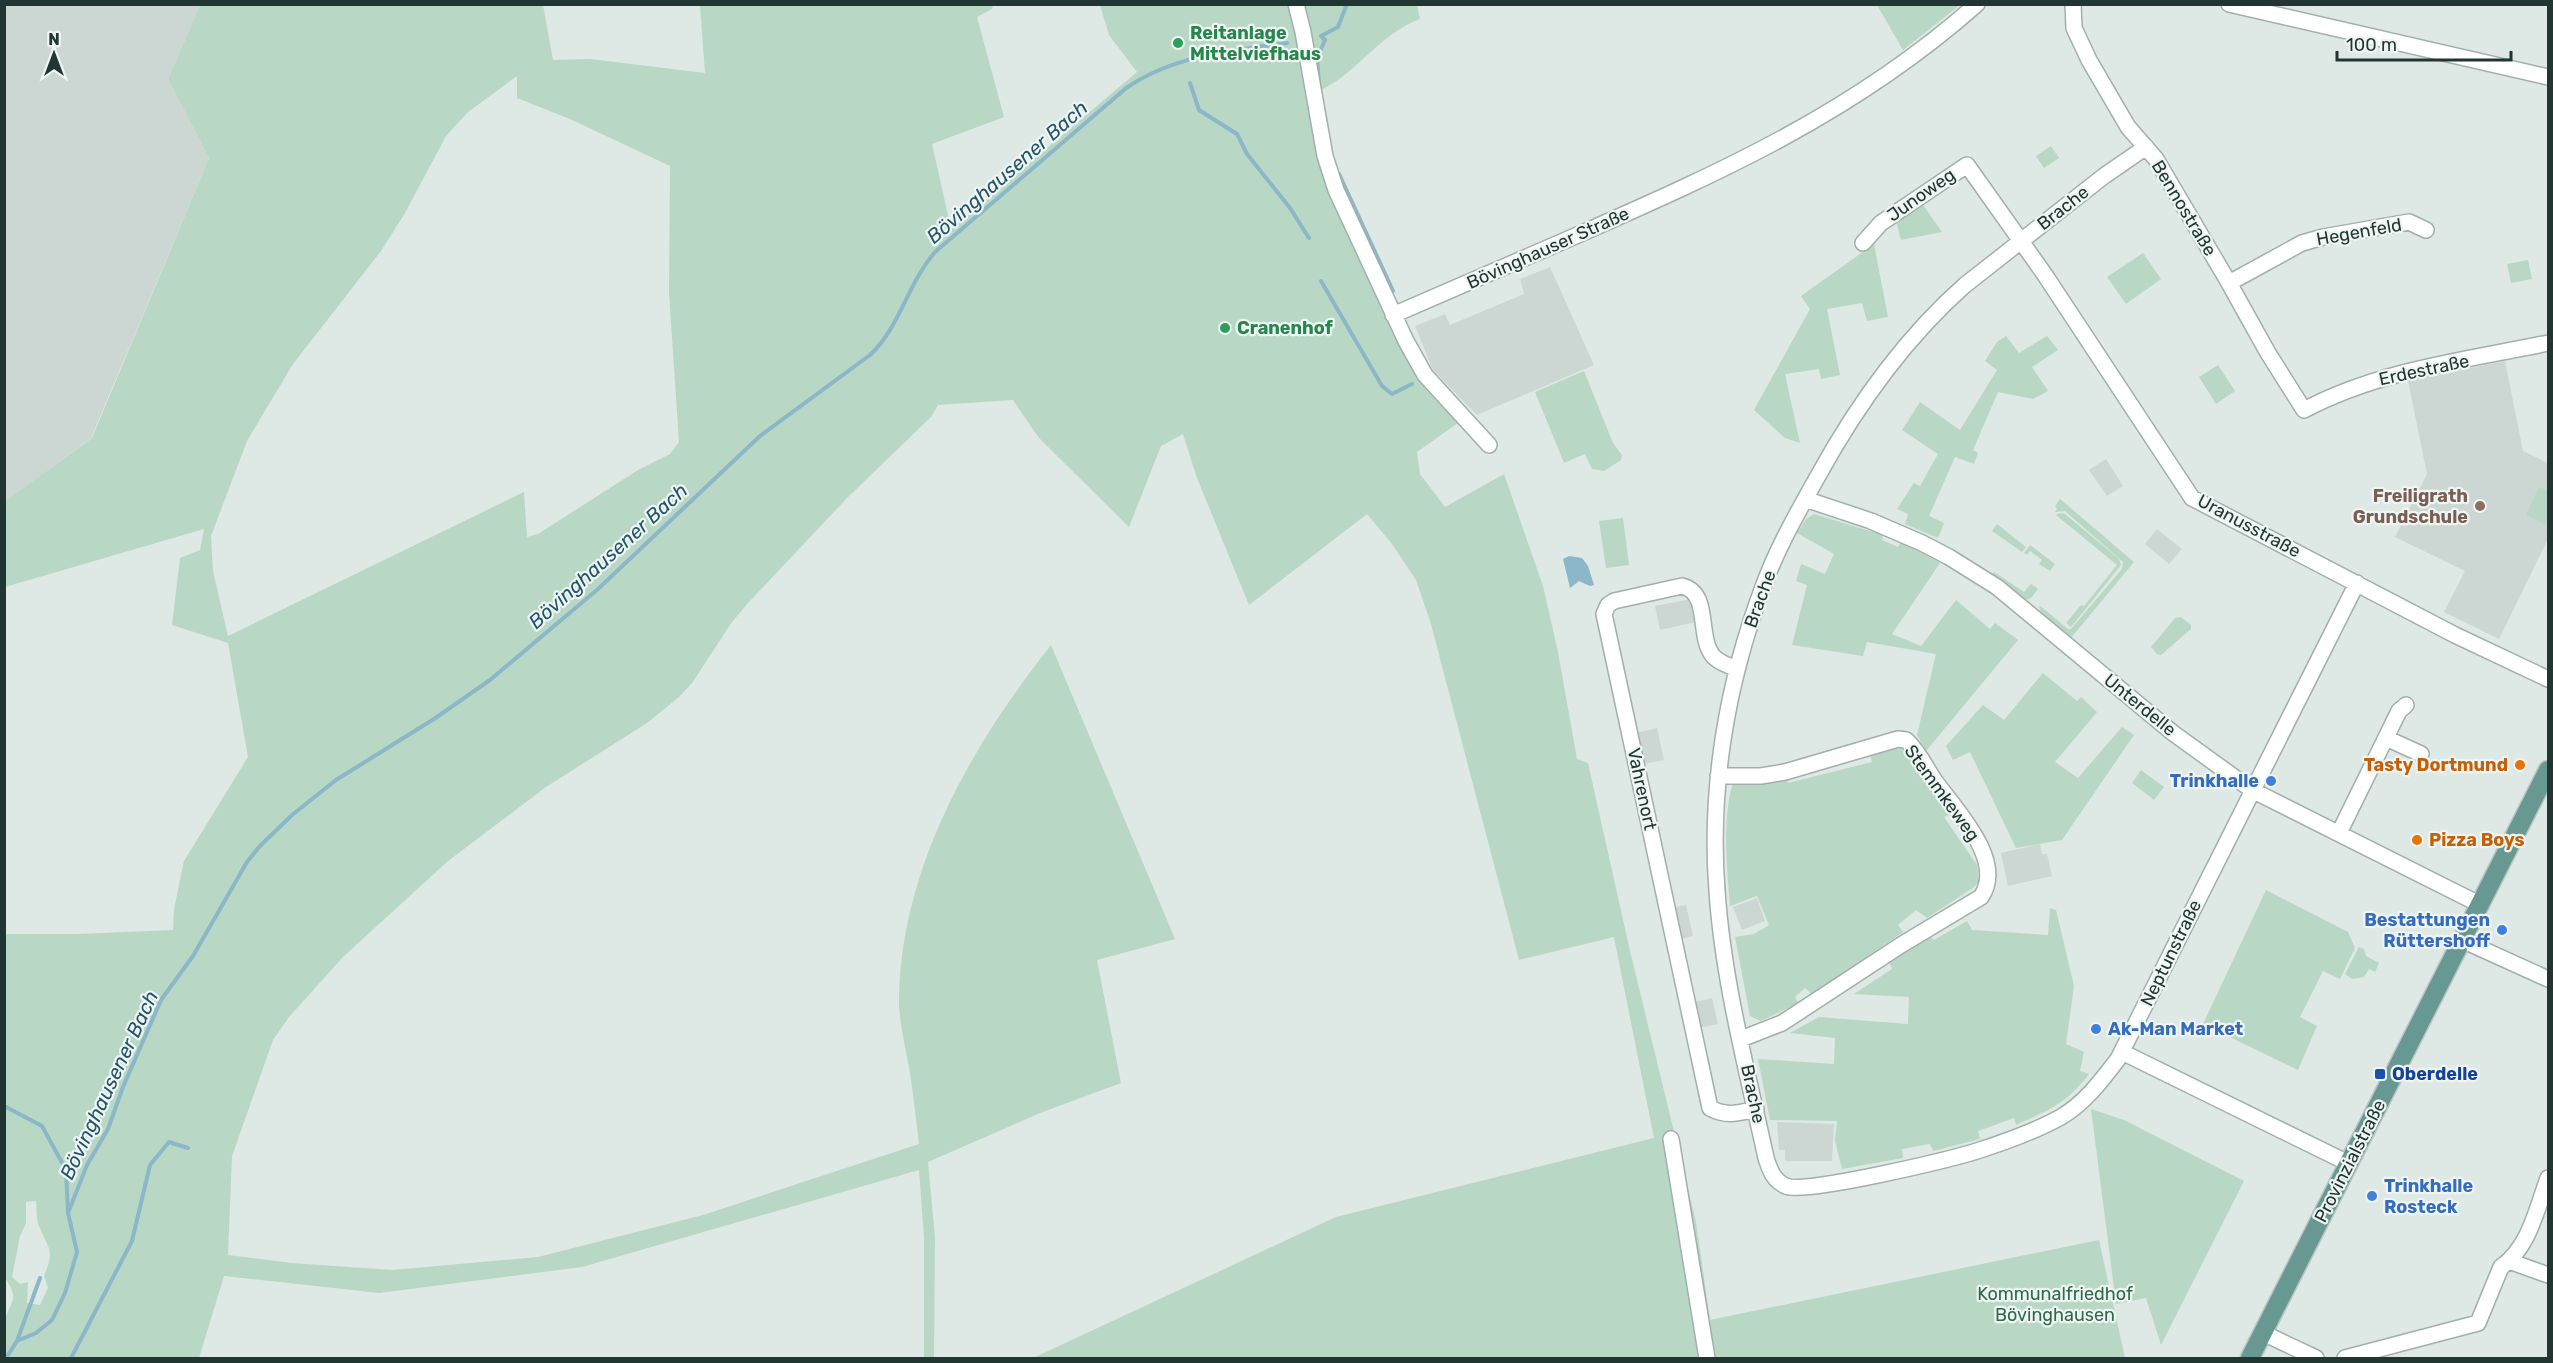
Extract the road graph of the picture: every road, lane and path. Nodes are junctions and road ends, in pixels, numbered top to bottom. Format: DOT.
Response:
graph roads {
  1 [pos="1296,4"];
  2 [pos="1977,4"];
  3 [pos="2073,4"];
  4 [pos="2229,4"];
  5 [pos="2548,77"];
  6 [pos="2146,147"];
  7 [pos="2427,230"];
  8 [pos="2021,240"];
  9 [pos="1863,243"];
  10 [pos="2229,283"];
  11 [pos="1393,315"];
  12 [pos="2548,343"];
  13 [pos="2304,410"];
  14 [pos="1489,446"];
  15 [pos="1806,499"];
  16 [pos="2357,583"];
  17 [pos="1736,668"];
  18 [pos="2548,678"];
  19 [pos="2406,705"];
  20 [pos="2386,738"];
  21 [pos="2421,754"];
  22 [pos="2548,770"];
  23 [pos="1718,776"];
  24 [pos="2252,790"];
  25 [pos="2339,833"];
  26 [pos="2481,905"];
  27 [pos="2463,940"];
  28 [pos="2548,979"];
  29 [pos="1741,1039"];
  30 [pos="2122,1052"];
  31 [pos="1756,1109"];
  32 [pos="1671,1139"];
  33 [pos="2348,1163"];
  34 [pos="2548,1178"];
  35 [pos="1787,1187"];
  36 [pos="2509,1262"];
  37 [pos="2548,1275"];
  38 [pos="2263,1333"];
  39 [pos="1707,1359"];
  40 [pos="2250,1359"];
  41 [pos="2316,1359"];
  42 [pos="2345,1359"];
  1 -- 11 [label="street"];
  2 -- 11 [label="street, Bövinghauser Straße"];
  3 -- 6 [label="street, Bennostraße"];
  4 -- 5 [label="street"];
  6 -- 8 [label="street, Brache"];
  6 -- 10 [label="street, Bennostraße"];
  7 -- 10 [label="street, Hegenfeld"];
  8 -- 9 [label="street, Junoweg"];
  8 -- 15 [label="street, Brache"];
  8 -- 16 [label="street, Uranusstraße"];
  10 -- 13 [label="street, Bennostraße"];
  11 -- 14 [label="street"];
  12 -- 13 [label="street, Erdestraße"];
  15 -- 17 [label="street, Brache"];
  15 -- 24 [label="street, Unterdelle"];
  16 -- 18 [label="street, Uranusstraße"];
  16 -- 24 [label="street, Neptunstraße"];
  17 -- 23 [label="street, Brache"];
  17 -- 31 [label="street, Vahrenort"];
  19 -- 20 [label="street"];
  20 -- 21 [label="street"];
  20 -- 25 [label="street"];
  22 -- 26 [label="main road, Provinzialstraße"];
  23 -- 29 [label="street, Brache"];
  23 -- 29 [label="street, Stemmkeweg"];
  24 -- 25 [label="street, Unterdelle"];
  24 -- 30 [label="street, Neptunstraße"];
  25 -- 26 [label="street, Unterdelle"];
  26 -- 27 [label="main road, Provinzialstraße"];
  27 -- 28 [label="street"];
  27 -- 33 [label="main road, Provinzialstraße"];
  29 -- 31 [label="street, Brache"];
  30 -- 33 [label="street"];
  30 -- 35 [label="street, Neptunstraße"];
  31 -- 35 [label="street, Brache"];
  32 -- 39 [label="street"];
  33 -- 38 [label="main road, Provinzialstraße"];
  34 -- 36 [label="street"];
  36 -- 37 [label="street"];
  36 -- 42 [label="street"];
  38 -- 40 [label="main road, Provinzialstraße"];
  38 -- 41 [label="street"];
}
